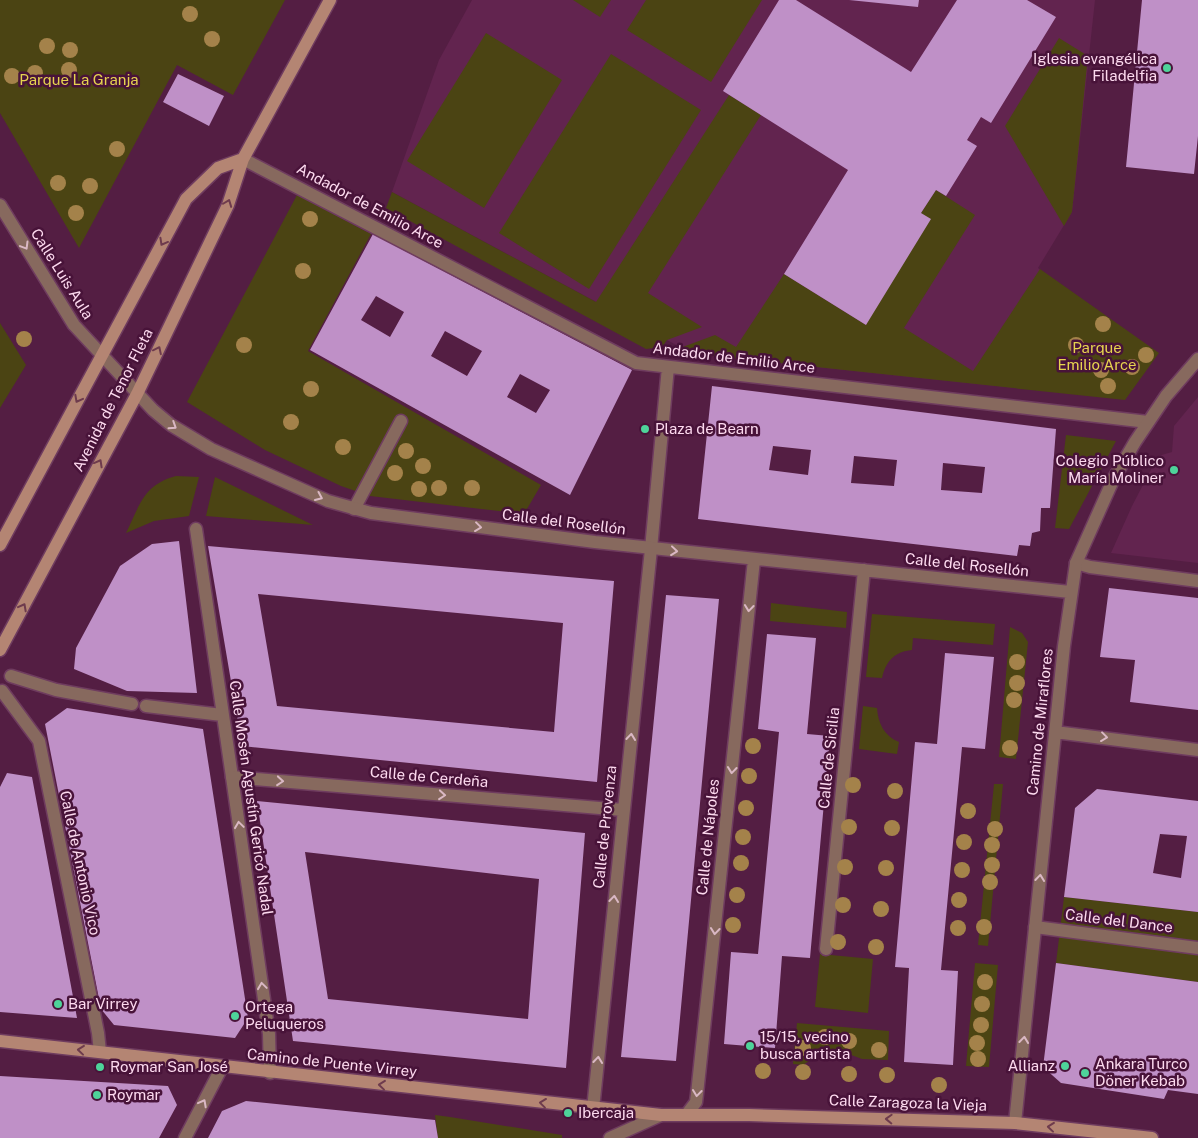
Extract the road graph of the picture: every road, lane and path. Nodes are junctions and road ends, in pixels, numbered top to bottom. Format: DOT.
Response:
graph roads {
  1 [pos="330,0"];
  2 [pos="243,158"];
  3 [pos="0,205"];
  4 [pos="101,356"];
  5 [pos="1198,359"];
  6 [pos="668,368"];
  7 [pos="137,394"];
  8 [pos="401,421"];
  9 [pos="1148,422"];
  10 [pos="354,509"];
  11 [pos="196,529"];
  12 [pos="0,545"];
  13 [pos="651,549"];
  14 [pos="754,560"];
  15 [pos="1076,563"];
  16 [pos="864,570"];
  17 [pos="1198,581"];
  18 [pos="1070,592"];
  19 [pos="0,650"];
  20 [pos="10,676"];
  21 [pos="2,692"];
  22 [pos="132,704"];
  23 [pos="146,706"];
  24 [pos="222,715"];
  25 [pos="1056,732"];
  26 [pos="1198,750"];
  27 [pos="232,777"];
  28 [pos="623,810"];
  29 [pos="1035,927"];
  30 [pos="1198,948"];
  31 [pos="826,950"];
  32 [pos="0,1041"];
  33 [pos="100,1052"];
  34 [pos="222,1067"];
  35 [pos="270,1073"];
  36 [pos="592,1109"];
  37 [pos="687,1114"];
  38 [pos="661,1115"];
  39 [pos="1016,1124"];
  40 [pos="1072,1134"];
  41 [pos="184,1138"];
  42 [pos="610,1138"];
  43 [pos="1152,1138"];
  1 -- 2 [label="main road, Avenida de Tenor Fleta"];
  2 -- 4 [label="main road, Avenida de Tenor Fleta, one-way"];
  2 -- 6 [label="street, Andador de Emilio Arce"];
  7 -- 2 [label="main road, Avenida de Tenor Fleta, one-way"];
  3 -- 4 [label="street, Calle Luis Aula, one-way"];
  4 -- 7 [label="street, Calle del Rosellón"];
  4 -- 12 [label="main road, Avenida de Tenor Fleta, one-way"];
  5 -- 9 [label="street, Camino de Miraflores"];
  6 -- 9 [label="street, Andador de Emilio Arce"];
  6 -- 13 [label="street, Calle de Provenza"];
  7 -- 10 [label="street, Calle del Rosellón, one-way"];
  19 -- 7 [label="main road, Avenida de Tenor Fleta, one-way"];
  8 -- 10 [label="street"];
  9 -- 15 [label="street, Camino de Miraflores"];
  10 -- 13 [label="street, Calle del Rosellón, one-way"];
  11 -- 24 [label="street, Calle Mosén Agustín Gericó Nadal"];
  13 -- 14 [label="street, Calle del Rosellón, one-way"];
  28 -- 13 [label="street, Calle de Provenza, one-way"];
  14 -- 16 [label="street, Calle del Rosellón"];
  14 -- 37 [label="street, Calle de Nápoles, one-way"];
  15 -- 17 [label="street"];
  15 -- 18 [label="street, Camino de Miraflores"];
  16 -- 18 [label="street, Calle del Rosellón"];
  16 -- 31 [label="street, Calle de Sicilia"];
  18 -- 25 [label="street, Camino de Miraflores"];
  20 -- 22 [label="street"];
  21 -- 33 [label="street, Calle de Antonio Vico"];
  23 -- 24 [label="street"];
  24 -- 27 [label="street, Calle Mosén Agustín Gericó Nadal"];
  25 -- 26 [label="street, one-way"];
  29 -- 25 [label="street, Camino de Miraflores, one-way"];
  27 -- 28 [label="street, Calle de Cerdeña, one-way"];
  35 -- 27 [label="street, Calle Mosén Agustín Gericó Nadal, one-way"];
  36 -- 28 [label="street, Calle de Provenza, one-way"];
  29 -- 30 [label="street, Calle del Dance"];
  39 -- 29 [label="street, Camino de Miraflores, one-way"];
  33 -- 32 [label="main road, Camino de Puente Virrey, one-way"];
  33 -- 34 [label="main road, Camino de Puente Virrey"];
  34 -- 35 [label="main road, Camino de Puente Virrey"];
  41 -- 34 [label="street, one-way"];
  36 -- 35 [label="main road, Camino de Puente Virrey, one-way"];
  36 -- 38 [label="main road, Camino de Puente Virrey"];
  37 -- 38 [label="main road, Calle Zaragoza la Vieja"];
  39 -- 37 [label="main road, Calle Zaragoza la Vieja, one-way"];
  38 -- 42 [label="street"];
  40 -- 39 [label="main road, Calle Zaragoza la Vieja, one-way"];
  40 -- 43 [label="main road, Calle Zaragoza la Vieja"];
}
